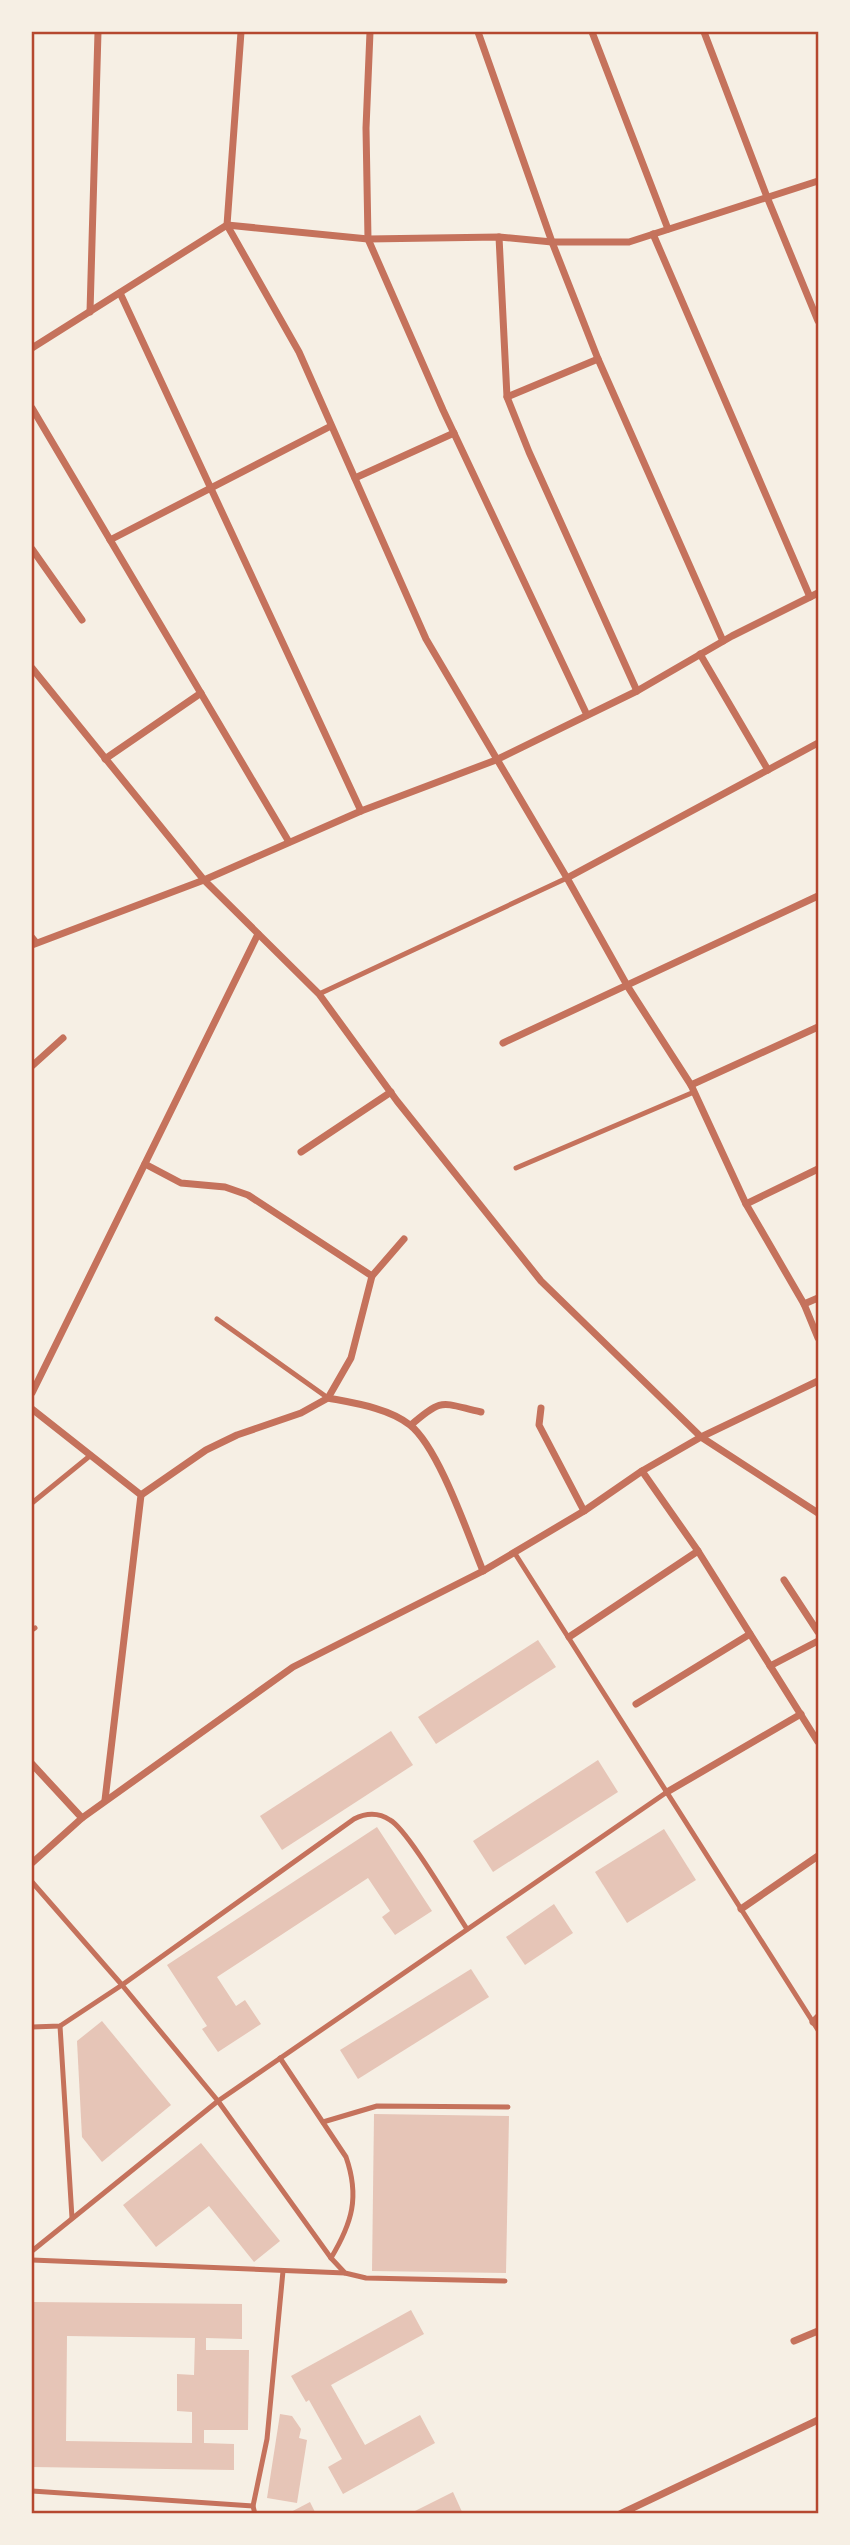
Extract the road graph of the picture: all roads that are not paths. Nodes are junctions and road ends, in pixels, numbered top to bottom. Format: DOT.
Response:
graph roads {
  1 [pos="97,32"];
  2 [pos="241,32"];
  3 [pos="370,32"];
  4 [pos="478,32"];
  5 [pos="592,32"];
  6 [pos="704,32"];
  7 [pos="818,181"];
  8 [pos="767,197"];
  9 [pos="227,225"];
  10 [pos="668,229"];
  11 [pos="653,234"];
  12 [pos="499,237"];
  13 [pos="368,239"];
  14 [pos="552,242"];
  15 [pos="120,293"];
  16 [pos="90,313"];
  17 [pos="818,321"];
  18 [pos="32,348"];
  19 [pos="598,359"];
  20 [pos="507,397"];
  21 [pos="32,408"];
  22 [pos="331,426"];
  23 [pos="454,433"];
  24 [pos="355,478"];
  25 [pos="211,488"];
  26 [pos="110,540"];
  27 [pos="32,549"];
  28 [pos="818,593"];
  29 [pos="810,597"];
  30 [pos="82,620"];
  31 [pos="723,641"];
  32 [pos="700,654"];
  33 [pos="33,670"];
  34 [pos="32,682"];
  35 [pos="638,691"];
  36 [pos="201,694"];
  37 [pos="587,715"];
  38 [pos="818,743"];
  39 [pos="106,758"];
  40 [pos="496,760"];
  41 [pos="768,770"];
  42 [pos="360,811"];
  43 [pos="289,842"];
  44 [pos="566,878"];
  45 [pos="204,880"];
  46 [pos="818,897"];
  47 [pos="258,934"];
  48 [pos="33,941"];
  49 [pos="628,987"];
  50 [pos="318,994"];
  51 [pos="818,1027"];
  52 [pos="62,1038"];
  53 [pos="503,1043"];
  54 [pos="32,1066"];
  55 [pos="692,1088"];
  56 [pos="391,1092"];
  57 [pos="301,1152"];
  58 [pos="145,1164"];
  59 [pos="516,1168"];
  60 [pos="818,1169"];
  61 [pos="746,1204"];
  62 [pos="404,1239"];
  63 [pos="372,1276"];
  64 [pos="818,1298"];
  65 [pos="804,1304"];
  66 [pos="217,1319"];
  67 [pos="818,1338"];
  68 [pos="818,1381"];
  69 [pos="32,1393"];
  70 [pos="328,1398"];
  71 [pos="541,1408"];
  72 [pos="32,1409"];
  73 [pos="481,1412"];
  74 [pos="411,1425"];
  75 [pos="701,1437"];
  76 [pos="91,1455"];
  77 [pos="642,1471"];
  78 [pos="141,1495"];
  79 [pos="32,1503"];
  80 [pos="584,1511"];
  81 [pos="818,1513"];
  82 [pos="514,1551"];
  83 [pos="698,1551"];
  84 [pos="483,1571"];
  85 [pos="785,1580"];
  86 [pos="818,1632"];
  87 [pos="750,1634"];
  88 [pos="569,1637"];
  89 [pos="818,1641"];
  90 [pos="770,1666"];
  91 [pos="636,1704"];
  92 [pos="801,1714"];
  93 [pos="818,1742"];
  94 [pos="32,1764"];
  95 [pos="667,1792"];
  96 [pos="105,1800"];
  97 [pos="82,1818"];
  98 [pos="818,1856"];
  99 [pos="32,1863"];
  100 [pos="32,1882"];
  101 [pos="741,1909"];
  102 [pos="467,1929"];
  103 [pos="122,1984"];
  104 [pos="816,2020"];
  105 [pos="60,2026"];
  106 [pos="32,2027"];
  107 [pos="818,2031"];
  108 [pos="280,2058"];
  109 [pos="218,2101"];
  110 [pos="508,2107"];
  111 [pos="323,2122"];
  112 [pos="72,2218"];
  113 [pos="32,2251"];
  114 [pos="331,2258"];
  115 [pos="32,2260"];
  116 [pos="283,2271"];
  117 [pos="345,2273"];
  118 [pos="505,2281"];
  119 [pos="818,2331"];
  120 [pos="794,2341"];
  121 [pos="818,2420"];
  122 [pos="32,2491"];
  123 [pos="253,2506"];
  124 [pos="255,2514"];
  125 [pos="620,2514"];
  1 -- 16 [label="street"];
  2 -- 9 [label="street"];
  3 -- 13 [label="street"];
  4 -- 14 [label="street"];
  5 -- 10 [label="street"];
  6 -- 8 [label="street"];
  7 -- 8 [label="street"];
  8 -- 10 [label="street"];
  8 -- 17 [label="street"];
  9 -- 13 [label="street"];
  9 -- 15 [label="street"];
  9 -- 22 [label="street"];
  10 -- 11 [label="street"];
  11 -- 14 [label="street"];
  11 -- 29 [label="street"];
  12 -- 13 [label="street"];
  12 -- 14 [label="street"];
  12 -- 20 [label="street"];
  13 -- 23 [label="street"];
  14 -- 19 [label="street"];
  15 -- 16 [label="street"];
  15 -- 25 [label="street"];
  16 -- 18 [label="street"];
  19 -- 20 [label="street"];
  19 -- 31 [label="street"];
  20 -- 35 [label="street"];
  21 -- 26 [label="street"];
  22 -- 24 [label="street"];
  22 -- 25 [label="street"];
  23 -- 24 [label="street"];
  23 -- 37 [label="street"];
  24 -- 40 [label="street"];
  25 -- 26 [label="street"];
  25 -- 42 [label="street"];
  26 -- 36 [label="street"];
  27 -- 30 [label="street"];
  28 -- 29 [label="street"];
  29 -- 31 [label="street"];
  31 -- 32 [label="street"];
  32 -- 35 [label="street"];
  32 -- 41 [label="street"];
  33 -- 34 [label="lane"];
  33 -- 39 [label="street"];
  35 -- 37 [label="street"];
  36 -- 39 [label="street"];
  36 -- 43 [label="street"];
  37 -- 40 [label="street"];
  38 -- 41 [label="street"];
  39 -- 45 [label="street"];
  40 -- 42 [label="street"];
  40 -- 44 [label="street"];
  41 -- 44 [label="street"];
  42 -- 43 [label="street"];
  43 -- 45 [label="street"];
  44 -- 49 [label="street"];
  44 -- 50 [label="lane"];
  45 -- 47 [label="street"];
  45 -- 48 [label="street"];
  46 -- 49 [label="street"];
  47 -- 50 [label="street"];
  47 -- 58 [label="street"];
  49 -- 53 [label="street"];
  49 -- 55 [label="street"];
  50 -- 56 [label="street"];
  51 -- 55 [label="street"];
  52 -- 54 [label="street"];
  55 -- 59 [label="lane"];
  55 -- 61 [label="street"];
  56 -- 57 [label="street"];
  56 -- 75 [label="street"];
  58 -- 63 [label="street"];
  58 -- 69 [label="street"];
  60 -- 61 [label="street"];
  61 -- 65 [label="street"];
  62 -- 63 [label="street"];
  63 -- 70 [label="street"];
  64 -- 65 [label="street"];
  65 -- 67 [label="street"];
  66 -- 70 [label="lane"];
  68 -- 75 [label="street"];
  70 -- 74 [label="street"];
  70 -- 78 [label="street"];
  71 -- 80 [label="street"];
  72 -- 76 [label="street"];
  73 -- 74 [label="street"];
  74 -- 84 [label="street"];
  75 -- 77 [label="street"];
  75 -- 81 [label="street"];
  76 -- 78 [label="street"];
  76 -- 79 [label="lane"];
  77 -- 80 [label="street"];
  77 -- 83 [label="street"];
  78 -- 96 [label="street"];
  80 -- 82 [label="street"];
  82 -- 84 [label="street"];
  82 -- 88 [label="lane"];
  83 -- 87 [label="street"];
  83 -- 88 [label="street"];
  84 -- 96 [label="street"];
  85 -- 86 [label="street"];
  87 -- 90 [label="street"];
  87 -- 91 [label="street"];
  88 -- 95 [label="lane"];
  89 -- 90 [label="street"];
  90 -- 92 [label="street"];
  92 -- 93 [label="street"];
  92 -- 95 [label="street"];
  94 -- 97 [label="street"];
  95 -- 101 [label="lane"];
  95 -- 102 [label="lane"];
  96 -- 97 [label="street"];
  97 -- 99 [label="street"];
  98 -- 101 [label="street"];
  100 -- 103 [label="lane"];
  101 -- 104 [label="lane"];
  102 -- 103 [label="lane"];
  102 -- 108 [label="lane"];
  103 -- 105 [label="lane"];
  103 -- 109 [label="lane"];
  104 -- 107 [label="lane"];
  105 -- 106 [label="lane"];
  105 -- 112 [label="lane"];
  108 -- 109 [label="lane"];
  108 -- 111 [label="lane"];
  109 -- 112 [label="lane"];
  109 -- 114 [label="lane"];
  110 -- 111 [label="lane"];
  111 -- 114 [label="lane"];
  112 -- 113 [label="lane"];
  114 -- 117 [label="lane"];
  115 -- 116 [label="lane"];
  116 -- 117 [label="lane"];
  116 -- 123 [label="lane"];
  117 -- 118 [label="lane"];
  119 -- 120 [label="street"];
  121 -- 125 [label="street"];
  122 -- 123 [label="lane"];
  123 -- 124 [label="lane"];
}
